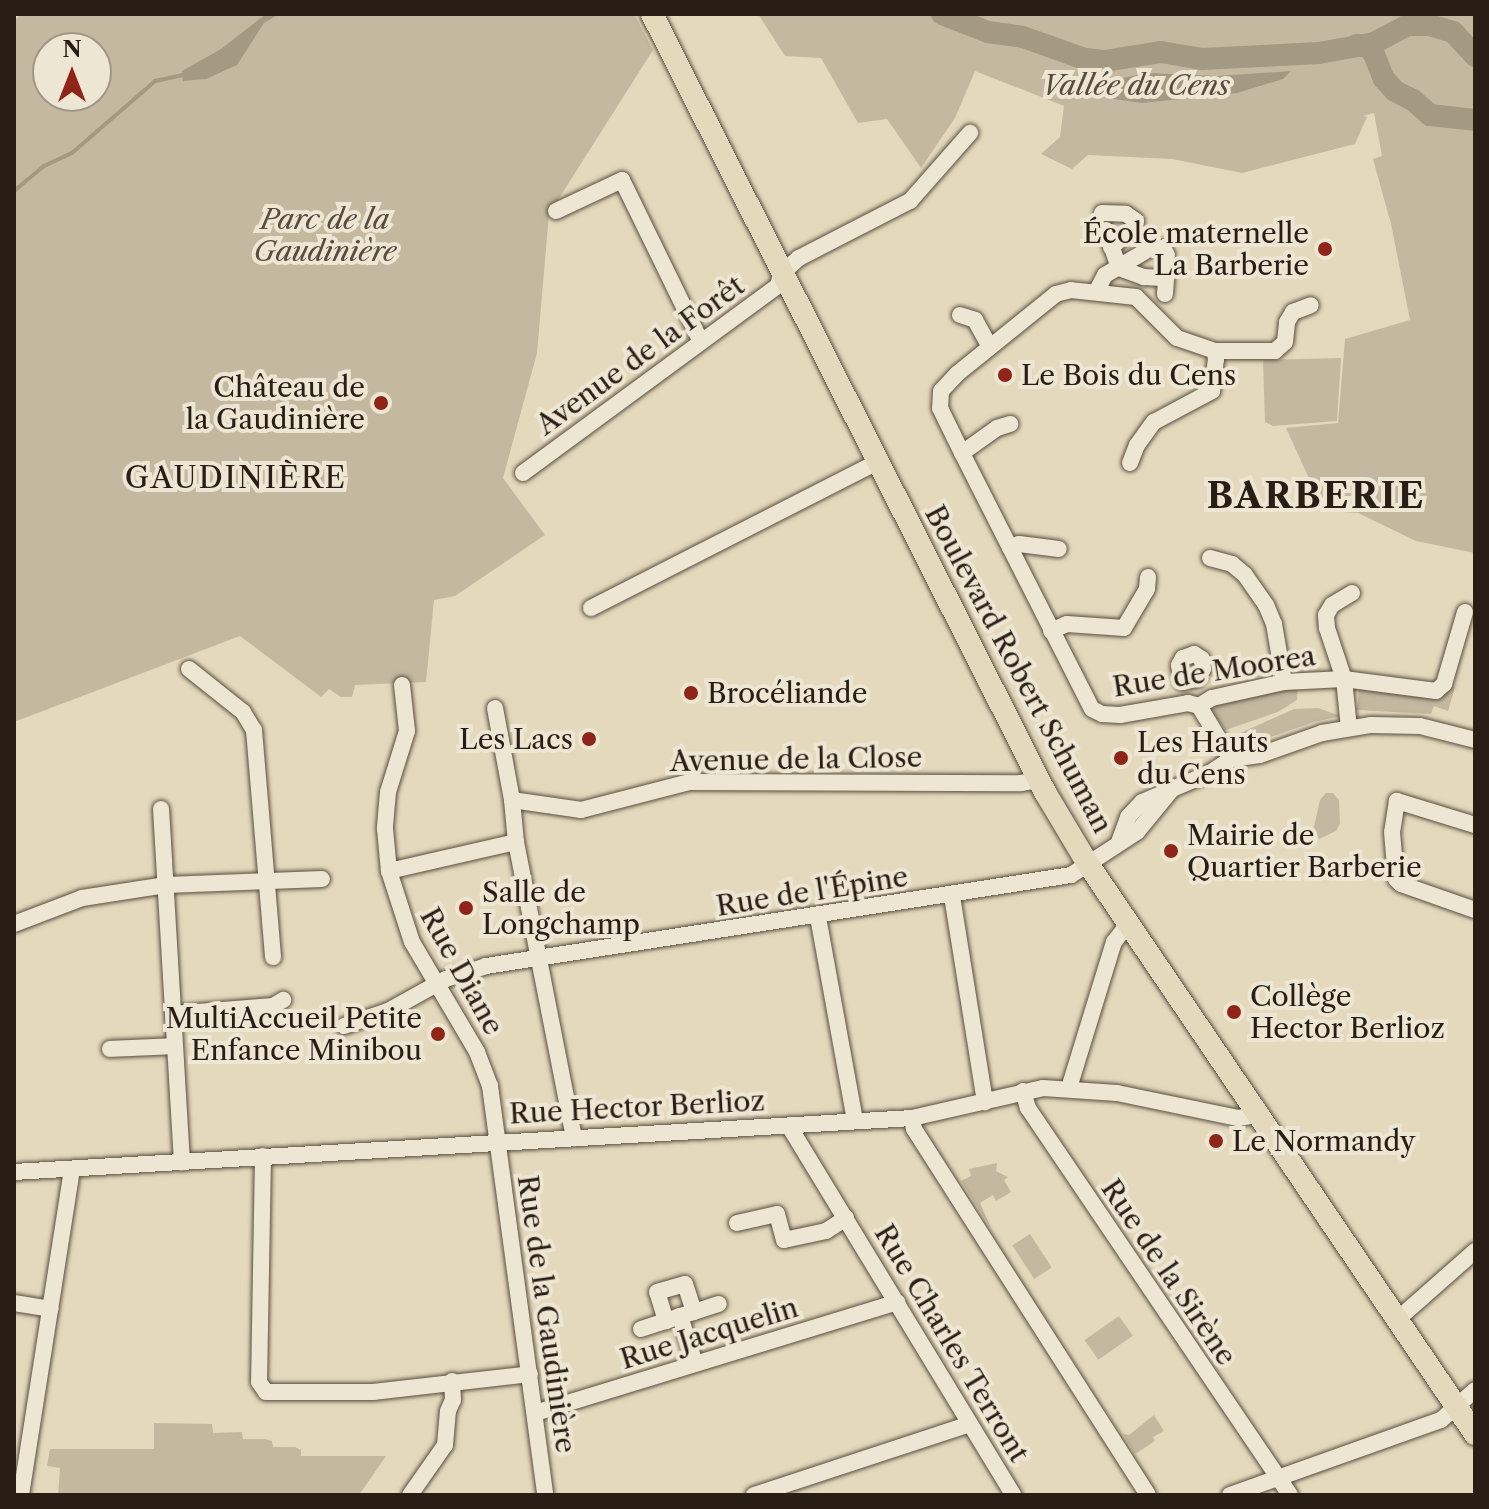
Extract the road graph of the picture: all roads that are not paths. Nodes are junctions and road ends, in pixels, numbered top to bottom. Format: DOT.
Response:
graph roads {
  1 [pos="652,14"];
  2 [pos="970,133"];
  3 [pos="556,211"];
  4 [pos="1111,247"];
  5 [pos="1119,268"];
  6 [pos="781,274"];
  7 [pos="1096,292"];
  8 [pos="1311,305"];
  9 [pos="960,315"];
  10 [pos="701,342"];
  11 [pos="990,347"];
  12 [pos="1215,351"];
  13 [pos="1010,424"];
  14 [pos="962,453"];
  15 [pos="878,462"];
  16 [pos="1130,463"];
  17 [pos="523,473"];
  18 [pos="1010,548"];
  19 [pos="1059,549"];
  20 [pos="1210,558"];
  21 [pos="1148,577"];
  22 [pos="1352,593"];
  23 [pos="591,608"];
  24 [pos="1465,612"];
  25 [pos="1051,631"];
  26 [pos="189,669"];
  27 [pos="1344,679"];
  28 [pos="1189,682"];
  29 [pos="1284,682"];
  30 [pos="402,685"];
  31 [pos="1193,704"];
  32 [pos="495,708"];
  33 [pos="1349,728"];
  34 [pos="1475,740"];
  35 [pos="1231,759"];
  36 [pos="1038,780"];
  37 [pos="512,800"];
  38 [pos="161,809"];
  39 [pos="1475,825"];
  40 [pos="516,842"];
  41 [pos="1088,864"];
  42 [pos="389,871"];
  43 [pos="322,879"];
  44 [pos="267,880"];
  45 [pos="166,885"];
  46 [pos="952,896"];
  47 [pos="1475,910"];
  48 [pos="818,917"];
  49 [pos="1129,923"];
  50 [pos="14,924"];
  51 [pos="273,957"];
  52 [pos="539,958"];
  53 [pos="436,984"];
  54 [pos="283,1000"];
  55 [pos="173,1014"];
  56 [pos="344,1026"];
  57 [pos="175,1046"];
  58 [pos="110,1049"];
  59 [pos="1069,1088"];
  60 [pos="1023,1091"];
  61 [pos="985,1102"];
  62 [pos="1257,1115"];
  63 [pos="912,1118"];
  64 [pos="855,1121"];
  65 [pos="789,1126"];
  66 [pos="574,1138"];
  67 [pos="496,1141"];
  68 [pos="263,1156"];
  69 [pos="182,1162"];
  70 [pos="72,1169"];
  71 [pos="14,1172"];
  72 [pos="846,1218"];
  73 [pos="737,1223"];
  74 [pos="1475,1251"];
  75 [pos="897,1302"];
  76 [pos="14,1303"];
  77 [pos="719,1304"];
  78 [pos="51,1309"];
  79 [pos="680,1316"];
  80 [pos="1398,1319"];
  81 [pos="641,1329"];
  82 [pos="695,1364"];
  83 [pos="530,1374"];
  84 [pos="452,1381"];
  85 [pos="1475,1390"];
  86 [pos="1457,1406"];
  87 [pos="535,1413"];
  88 [pos="970,1424"];
  89 [pos="1475,1434"];
  90 [pos="1278,1478"];
  91 [pos="21,1495"];
  92 [pos="410,1495"];
  93 [pos="545,1495"];
  94 [pos="754,1495"];
  95 [pos="1013,1495"];
  96 [pos="1148,1495"];
  97 [pos="1230,1495"];
  98 [pos="1290,1495"];
  1 -- 6 [label="main road, Boulevard Robert Schuman"];
  2 -- 6 [label="street, Avenue de la Forêt"];
  3 -- 10 [label="street"];
  4 -- 4 [label="street"];
  4 -- 5 [label="street"];
  5 -- 5 [label="street"];
  5 -- 7 [label="street"];
  6 -- 10 [label="street, Avenue de la Forêt"];
  6 -- 15 [label="main road, Boulevard Robert Schuman"];
  7 -- 11 [label="street"];
  7 -- 12 [label="street"];
  8 -- 12 [label="street"];
  9 -- 11 [label="street"];
  10 -- 17 [label="street, Avenue de la Forêt"];
  11 -- 14 [label="street, Rue de Moorea"];
  12 -- 16 [label="street"];
  13 -- 14 [label="street"];
  14 -- 18 [label="street, Rue de Moorea"];
  15 -- 23 [label="street"];
  15 -- 36 [label="main road, Boulevard Robert Schuman"];
  18 -- 19 [label="street"];
  18 -- 25 [label="street, Rue de Moorea"];
  20 -- 29 [label="street"];
  21 -- 25 [label="street"];
  22 -- 27 [label="street"];
  24 -- 27 [label="street"];
  25 -- 31 [label="street, Rue de Moorea"];
  26 -- 44 [label="street"];
  27 -- 29 [label="street, Rue de Moorea"];
  27 -- 33 [label="street, Rue de Moorea"];
  28 -- 31 [label="street"];
  29 -- 31 [label="street, Rue de Moorea"];
  30 -- 42 [label="street, Rue Diane"];
  31 -- 35 [label="street"];
  32 -- 37 [label="street"];
  33 -- 34 [label="street"];
  33 -- 35 [label="street"];
  35 -- 41 [label="street, Rue de l'Épine"];
  36 -- 37 [label="street, Avenue de la Close"];
  36 -- 41 [label="main road, Boulevard Robert Schuman"];
  37 -- 40 [label="street"];
  38 -- 45 [label="street"];
  39 -- 47 [label="street"];
  40 -- 42 [label="street"];
  40 -- 52 [label="street"];
  41 -- 46 [label="street, Rue de l'Épine"];
  41 -- 49 [label="main road, Boulevard Robert Schuman"];
  42 -- 53 [label="street, Rue Diane"];
  43 -- 44 [label="street"];
  44 -- 45 [label="street"];
  44 -- 51 [label="street"];
  45 -- 50 [label="street"];
  45 -- 55 [label="street"];
  46 -- 48 [label="street, Rue de l'Épine"];
  46 -- 61 [label="street"];
  48 -- 52 [label="street, Rue de l'Épine"];
  48 -- 64 [label="street"];
  49 -- 59 [label="street"];
  49 -- 62 [label="main road, Boulevard Robert Schuman"];
  52 -- 53 [label="street, Rue de l'Épine"];
  52 -- 66 [label="street"];
  53 -- 56 [label="street, Rue de l'Épine"];
  53 -- 67 [label="street, Rue Diane"];
  54 -- 55 [label="street"];
  55 -- 57 [label="street"];
  57 -- 58 [label="street"];
  57 -- 69 [label="street"];
  59 -- 60 [label="street, Rue Hector Berlioz"];
  59 -- 62 [label="street, Rue Hector Berlioz"];
  60 -- 61 [label="street, Rue Hector Berlioz"];
  60 -- 90 [label="street, Rue de la Sirène"];
  61 -- 63 [label="street, Rue Hector Berlioz"];
  62 -- 80 [label="main road, Boulevard Robert Schuman"];
  63 -- 64 [label="street, Rue Hector Berlioz"];
  63 -- 96 [label="street"];
  64 -- 65 [label="street, Rue Hector Berlioz"];
  65 -- 66 [label="street, Rue Hector Berlioz"];
  65 -- 72 [label="street, Rue Charles Terront"];
  66 -- 67 [label="street, Rue Hector Berlioz"];
  67 -- 68 [label="street, Rue Hector Berlioz"];
  67 -- 83 [label="street, Rue de la Gaudinière"];
  68 -- 69 [label="street, Rue Hector Berlioz"];
  68 -- 84 [label="street"];
  69 -- 70 [label="street, Rue Hector Berlioz"];
  70 -- 71 [label="street, Rue Hector Berlioz"];
  70 -- 78 [label="street"];
  72 -- 73 [label="street, Rue Charles Terront"];
  72 -- 75 [label="street, Rue Charles Terront"];
  74 -- 80 [label="street"];
  75 -- 82 [label="street, Rue Jacquelin"];
  75 -- 88 [label="street, Rue Charles Terront"];
  76 -- 78 [label="street"];
  77 -- 79 [label="street"];
  78 -- 91 [label="street"];
  79 -- 79 [label="street"];
  79 -- 81 [label="street"];
  79 -- 82 [label="street"];
  80 -- 86 [label="main road, Boulevard Robert Schuman"];
  82 -- 87 [label="street, Rue Jacquelin"];
  83 -- 84 [label="street"];
  83 -- 87 [label="street, Rue de la Gaudinière"];
  84 -- 92 [label="street"];
  85 -- 86 [label="street"];
  86 -- 89 [label="main road, Boulevard Robert Schuman"];
  86 -- 90 [label="street"];
  87 -- 93 [label="street, Rue de la Gaudinière"];
  88 -- 94 [label="street"];
  88 -- 95 [label="street, Rue Charles Terront"];
  90 -- 97 [label="street"];
  90 -- 98 [label="street, Rue de la Sirène"];
}
